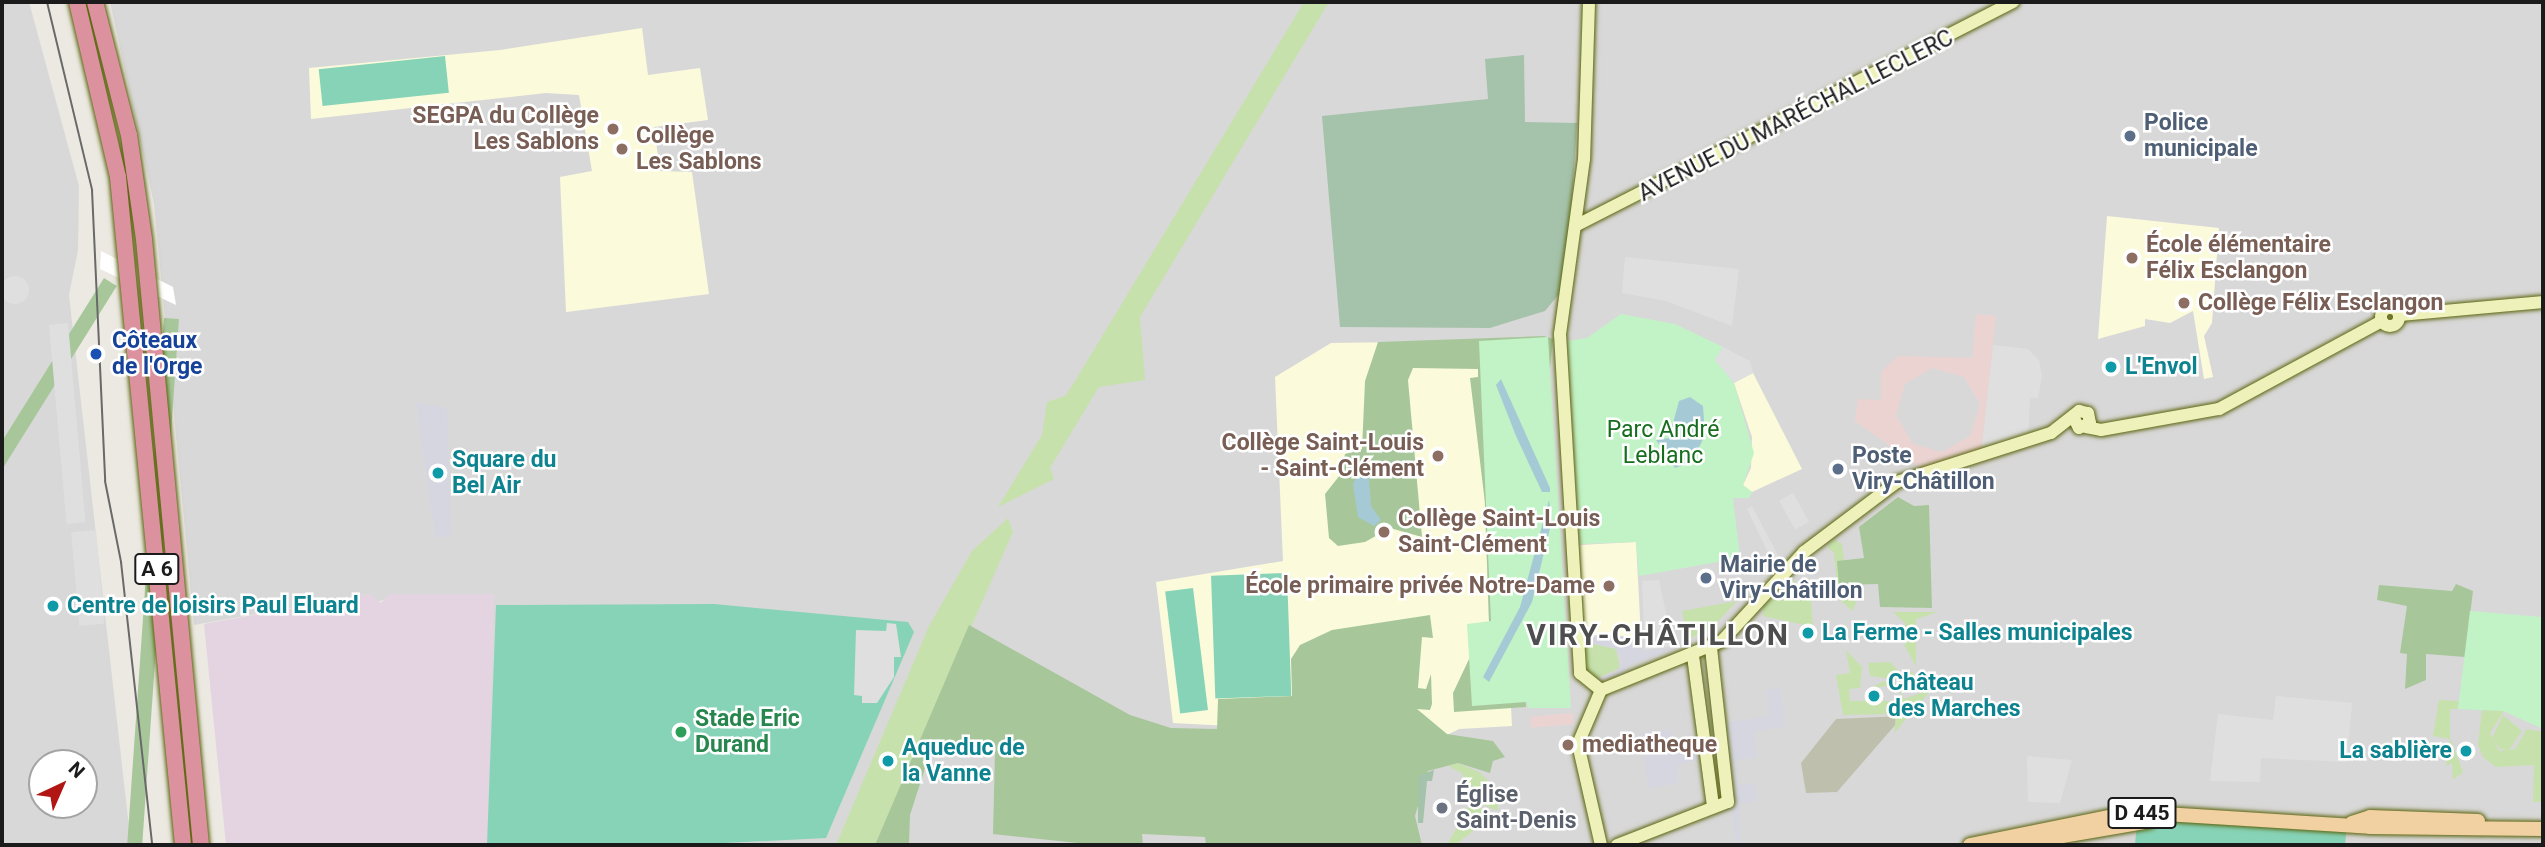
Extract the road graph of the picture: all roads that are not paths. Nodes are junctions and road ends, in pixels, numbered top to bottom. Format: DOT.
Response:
graph roads {
  1 [pos="77,2"];
  2 [pos="95,2"];
  3 [pos="1589,2"];
  4 [pos="2013,2"];
  5 [pos="1577,225"];
  6 [pos="2543,302"];
  7 [pos="1711,648"];
  8 [pos="1693,656"];
  9 [pos="1601,690"];
  10 [pos="1713,806"];
  11 [pos="2263,821"];
  12 [pos="2542,829"];
  13 [pos="183,845"];
  14 [pos="201,845"];
  15 [pos="1601,845"];
  16 [pos="1617,845"];
  17 [pos="1970,845"];
  18 [pos="2010,845"];
  1 -- 13 [label="highway, A 6"];
  2 -- 14 [label="highway, A 6"];
  3 -- 5 [label="street"];
  4 -- 5 [label="street, AVENUE DU MARÉCHAL LECLERC"];
  5 -- 9 [label="street"];
  6 -- 7 [label="street"];
  7 -- 8 [label="street"];
  7 -- 10 [label="street"];
  8 -- 9 [label="street"];
  8 -- 10 [label="street"];
  9 -- 15 [label="street"];
  10 -- 16 [label="street"];
  11 -- 12 [label="main road, D 445"];
  11 -- 17 [label="main road, D 445"];
  11 -- 18 [label="main road, D 445"];
}
